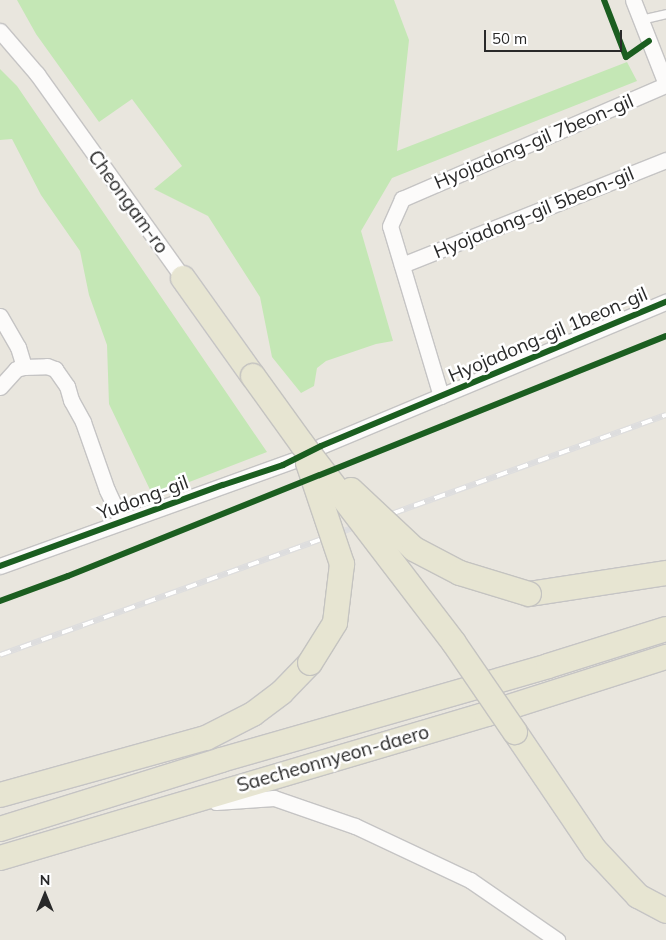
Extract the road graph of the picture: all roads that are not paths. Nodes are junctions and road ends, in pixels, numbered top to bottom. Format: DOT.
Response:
graph roads {
  1 [pos="633,0"];
  2 [pos="666,14"];
  3 [pos="641,20"];
  4 [pos="0,31"];
  5 [pos="0,48"];
  6 [pos="37,74"];
  7 [pos="666,84"];
  8 [pos="666,160"];
  9 [pos="402,266"];
  10 [pos="183,278"];
  11 [pos="666,302"];
  12 [pos="0,316"];
  13 [pos="24,367"];
  14 [pos="0,387"];
  15 [pos="441,396"];
  16 [pos="307,450"];
  17 [pos="122,522"];
  18 [pos="0,566"];
  19 [pos="666,573"];
  20 [pos="666,629"];
  21 [pos="666,659"];
  22 [pos="0,795"];
  23 [pos="180,804"];
  24 [pos="0,828"];
  25 [pos="0,858"];
  26 [pos="666,911"];
  27 [pos="557,940"];
  1 -- 3 [label="street"];
  2 -- 3 [label="lane"];
  3 -- 7 [label="street"];
  4 -- 6 [label="street, Cheongam-ro"];
  5 -- 6 [label="street"];
  6 -- 10 [label="street, Cheongam-ro"];
  7 -- 9 [label="street, Hyojadong-gil 7beon-gil"];
  8 -- 9 [label="street, Hyojadong-gil 5beon-gil"];
  9 -- 15 [label="street"];
  10 -- 16 [label="main road, Cheongam-ro, bridge"];
  11 -- 15 [label="street, Hyojadong-gil 1beon-gil"];
  12 -- 13 [label="street"];
  13 -- 14 [label="street"];
  13 -- 17 [label="street"];
  15 -- 16 [label="street, Yudong-gil"];
  16 -- 17 [label="street, Yudong-gil"];
  16 -- 19 [label="main road, bridge"];
  16 -- 22 [label="main road, bridge"];
  16 -- 26 [label="main road, bridge"];
  17 -- 18 [label="street, Yudong-gil"];
  20 -- 24 [label="main road, Saecheonnyeon-daero"];
  21 -- 23 [label="main road, Saecheonnyeon-daero"];
  23 -- 25 [label="main road, Saecheonnyeon-daero"];
  23 -- 27 [label="street"];
}
